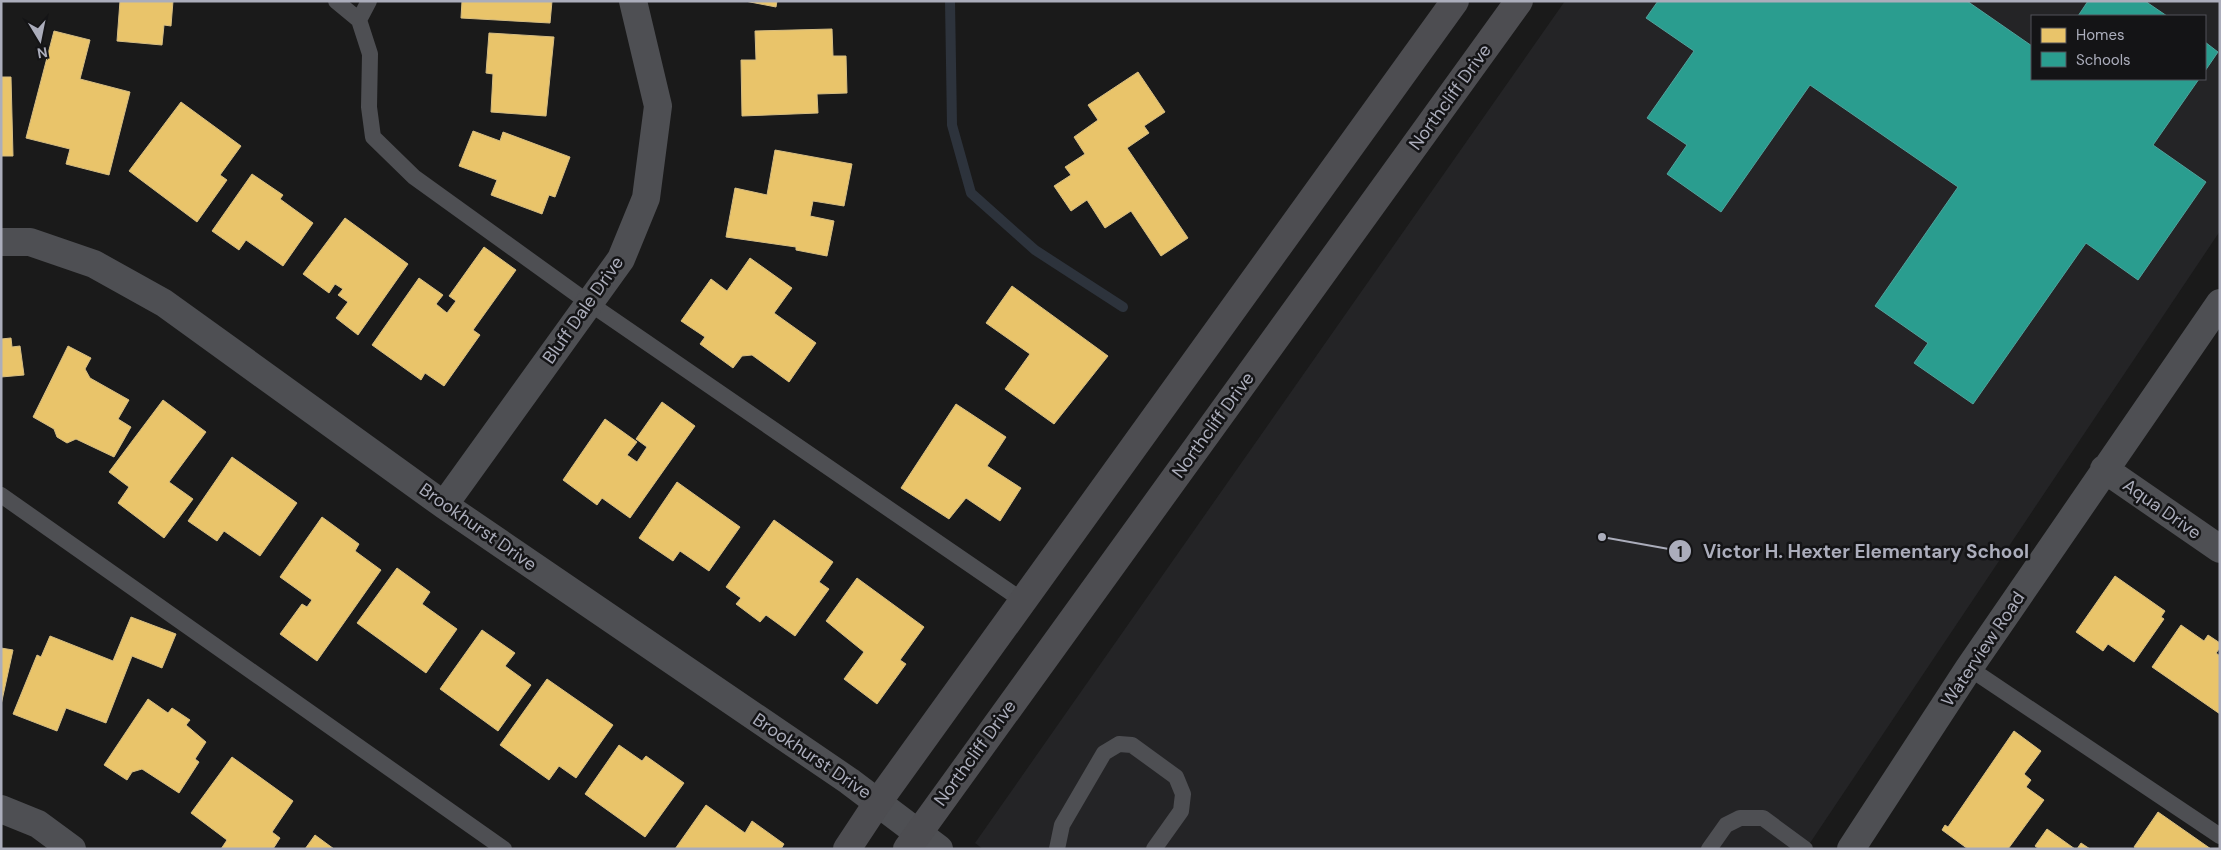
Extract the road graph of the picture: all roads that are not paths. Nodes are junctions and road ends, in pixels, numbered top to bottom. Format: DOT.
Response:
graph roads {
  1 [pos="336,1"];
  2 [pos="369,1"];
  3 [pos="633,1"];
  4 [pos="1455,1"];
  5 [pos="1520,1"];
  6 [pos="359,20"];
  7 [pos="1,242"];
  8 [pos="589,303"];
  9 [pos="2220,303"];
  10 [pos="2104,469"];
  11 [pos="1,495"];
  12 [pos="444,504"];
  13 [pos="2220,549"];
  14 [pos="1023,601"];
  15 [pos="1969,668"];
  16 [pos="878,802"];
  17 [pos="1,808"];
  18 [pos="2220,836"];
  19 [pos="912,841"];
  20 [pos="72,849"];
  21 [pos="504,849"];
  22 [pos="847,849"];
  23 [pos="939,849"];
  24 [pos="1057,849"];
  25 [pos="1154,849"];
  26 [pos="1709,849"];
  27 [pos="1805,849"];
  28 [pos="1852,849"];
  1 -- 6 [label="lane"];
  2 -- 6 [label="lane"];
  3 -- 8 [label="street, Bluff Dale Drive"];
  4 -- 14 [label="street"];
  5 -- 19 [label="street, Northcliff Drive"];
  6 -- 8 [label="lane"];
  7 -- 12 [label="street, Brookhurst Drive"];
  8 -- 12 [label="street, Bluff Dale Drive"];
  8 -- 14 [label="lane"];
  9 -- 10 [label="street, Waterview Road"];
  10 -- 13 [label="street, Aqua Drive"];
  10 -- 15 [label="street, Waterview Road"];
  11 -- 21 [label="lane"];
  12 -- 16 [label="street, Brookhurst Drive"];
  14 -- 16 [label="street"];
  15 -- 18 [label="lane"];
  15 -- 28 [label="street, Waterview Road"];
  16 -- 19 [label="street, Brookhurst Drive"];
  16 -- 22 [label="street"];
  17 -- 20 [label="street"];
  19 -- 23 [label="street, Brookhurst Drive"];
  24 -- 25 [label="lane"];
  26 -- 27 [label="lane"];
}
